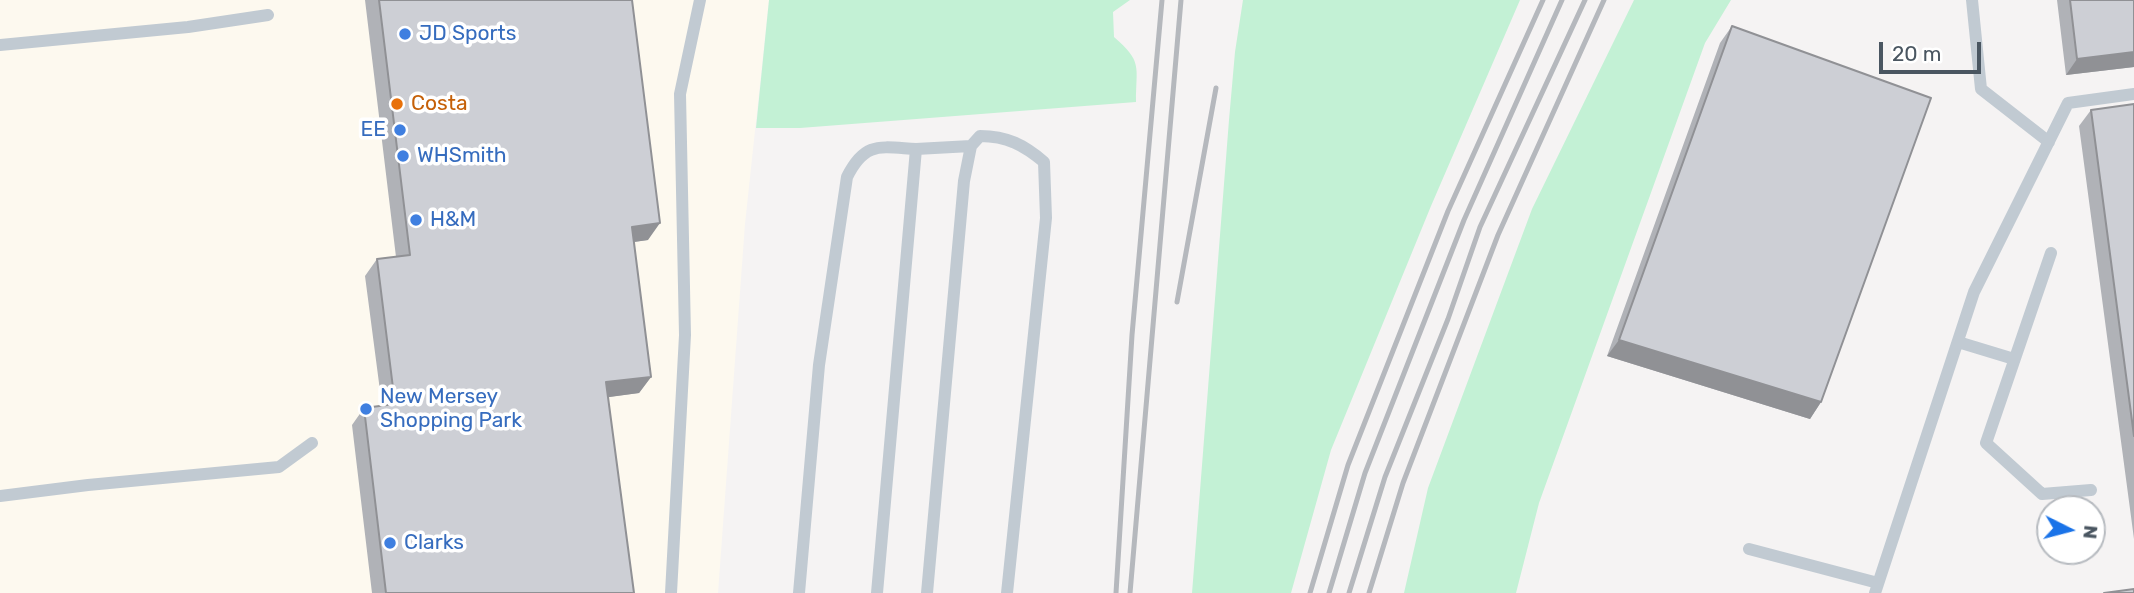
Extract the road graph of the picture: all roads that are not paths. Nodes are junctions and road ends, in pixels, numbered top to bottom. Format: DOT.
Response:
graph roads {
  1 [pos="700,0"];
  2 [pos="1972,0"];
  3 [pos="268,15"];
  4 [pos="0,45"];
  5 [pos="2134,94"];
  6 [pos="2049,142"];
  7 [pos="971,146"];
  8 [pos="916,149"];
  9 [pos="2051,253"];
  10 [pos="1958,342"];
  11 [pos="2014,359"];
  12 [pos="312,443"];
  13 [pos="2091,490"];
  14 [pos="0,496"];
  15 [pos="1749,549"];
  16 [pos="1877,588"];
  17 [pos="671,593"];
  18 [pos="799,593"];
  19 [pos="877,593"];
  20 [pos="927,593"];
  21 [pos="1007,593"];
  1 -- 17 [label="lane"];
  2 -- 6 [label="lane"];
  3 -- 4 [label="lane"];
  5 -- 6 [label="lane"];
  6 -- 10 [label="lane"];
  7 -- 8 [label="lane"];
  7 -- 20 [label="lane"];
  7 -- 21 [label="lane"];
  8 -- 18 [label="lane"];
  8 -- 19 [label="lane"];
  9 -- 11 [label="lane"];
  10 -- 11 [label="lane"];
  10 -- 16 [label="lane"];
  11 -- 13 [label="lane"];
  12 -- 14 [label="lane"];
  15 -- 16 [label="lane"];
}
